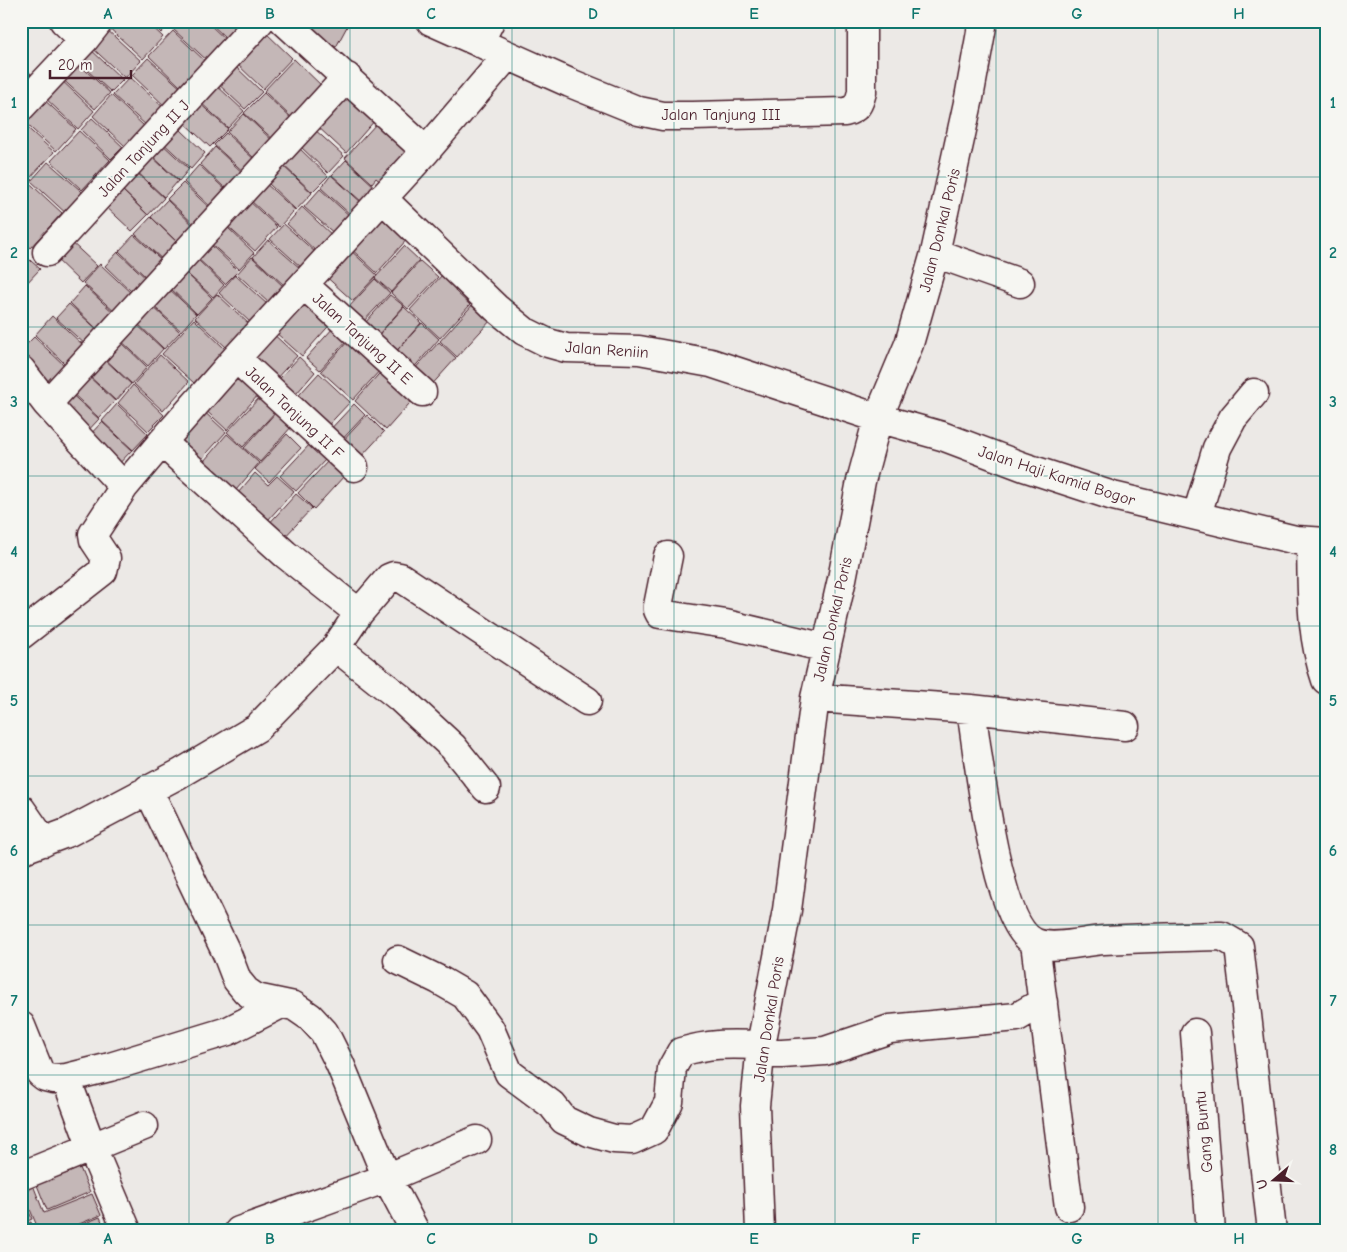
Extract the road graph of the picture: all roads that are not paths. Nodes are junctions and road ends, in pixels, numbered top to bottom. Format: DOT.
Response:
graph roads {
  1 [pos="64,21"];
  2 [pos="260,21"];
  3 [pos="284,21"];
  4 [pos="431,21"];
  5 [pos="862,21"];
  6 [pos="983,21"];
  7 [pos="92,30"];
  8 [pos="485,32"];
  9 [pos="508,56"];
  10 [pos="347,77"];
  11 [pos="21,107"];
  12 [pos="426,151"];
  13 [pos="382,198"];
  14 [pos="47,252"];
  15 [pos="935,253"];
  16 [pos="1020,283"];
  17 [pos="304,285"];
  18 [pos="236,358"];
  19 [pos="21,370"];
  20 [pos="422,392"];
  21 [pos="1254,393"];
  22 [pos="47,404"];
  23 [pos="878,418"];
  24 [pos="162,442"];
  25 [pos="354,467"];
  26 [pos="124,487"];
  27 [pos="1198,515"];
  28 [pos="1318,541"];
  29 [pos="668,556"];
  30 [pos="360,614"];
  31 [pos="21,635"];
  32 [pos="336,646"];
  33 [pos="826,648"];
  34 [pos="1326,680"];
  35 [pos="814,698"];
  36 [pos="587,701"];
  37 [pos="971,709"];
  38 [pos="1125,726"];
  39 [pos="486,788"];
  40 [pos="148,789"];
  41 [pos="21,809"];
  42 [pos="32,846"];
  43 [pos="1036,943"];
  44 [pos="398,960"];
  45 [pos="1043,1002"];
  46 [pos="281,1004"];
  47 [pos="21,1026"];
  48 [pos="1195,1034"];
  49 [pos="760,1049"];
  50 [pos="66,1078"];
  51 [pos="144,1126"];
  52 [pos="477,1140"];
  53 [pos="92,1148"];
  54 [pos="21,1176"];
  55 [pos="387,1178"];
  56 [pos="1069,1207"];
  57 [pos="127,1231"];
  58 [pos="239,1231"];
  59 [pos="415,1231"];
  60 [pos="760,1231"];
  61 [pos="1211,1231"];
  62 [pos="1272,1231"];
  1 -- 7 [label="street"];
  2 -- 14 [label="street, Jalan Tanjung II J"];
  3 -- 10 [label="street"];
  4 -- 8 [label="street"];
  5 -- 9 [label="street, Jalan Tanjung III"];
  6 -- 15 [label="street, Jalan Donkal Poris"];
  7 -- 11 [label="street"];
  8 -- 9 [label="street"];
  9 -- 12 [label="street"];
  10 -- 12 [label="street"];
  10 -- 22 [label="street"];
  12 -- 13 [label="street"];
  13 -- 17 [label="street"];
  13 -- 23 [label="street, Jalan Reniin"];
  15 -- 16 [label="street"];
  15 -- 23 [label="street, Jalan Donkal Poris"];
  17 -- 18 [label="street"];
  17 -- 20 [label="street, Jalan Tanjung II E"];
  18 -- 24 [label="street"];
  18 -- 25 [label="street, Jalan Tanjung II F"];
  19 -- 22 [label="street"];
  21 -- 27 [label="street"];
  22 -- 26 [label="street"];
  23 -- 27 [label="street, Jalan Haji Kamid Bogor"];
  23 -- 33 [label="street, Jalan Donkal Poris"];
  24 -- 26 [label="street"];
  24 -- 30 [label="street"];
  26 -- 31 [label="street"];
  27 -- 28 [label="street, Jalan Haji Kamid Bogor"];
  28 -- 34 [label="street"];
  29 -- 33 [label="street"];
  30 -- 32 [label="street"];
  30 -- 36 [label="street"];
  32 -- 39 [label="street"];
  32 -- 40 [label="street"];
  33 -- 35 [label="street, Jalan Donkal Poris"];
  35 -- 37 [label="street"];
  35 -- 49 [label="street, Jalan Donkal Poris"];
  37 -- 38 [label="street"];
  37 -- 43 [label="street"];
  40 -- 42 [label="street"];
  40 -- 46 [label="street"];
  41 -- 42 [label="street"];
  43 -- 45 [label="street"];
  43 -- 62 [label="street"];
  44 -- 49 [label="street"];
  45 -- 49 [label="street"];
  45 -- 56 [label="street"];
  46 -- 50 [label="street"];
  46 -- 55 [label="street"];
  47 -- 50 [label="street"];
  48 -- 61 [label="street, Gang Buntu"];
  49 -- 60 [label="street, Jalan Donkal Poris"];
  50 -- 53 [label="street"];
  51 -- 53 [label="street"];
  52 -- 55 [label="street"];
  53 -- 54 [label="street"];
  53 -- 57 [label="street"];
  55 -- 58 [label="street"];
  55 -- 59 [label="street"];
}
